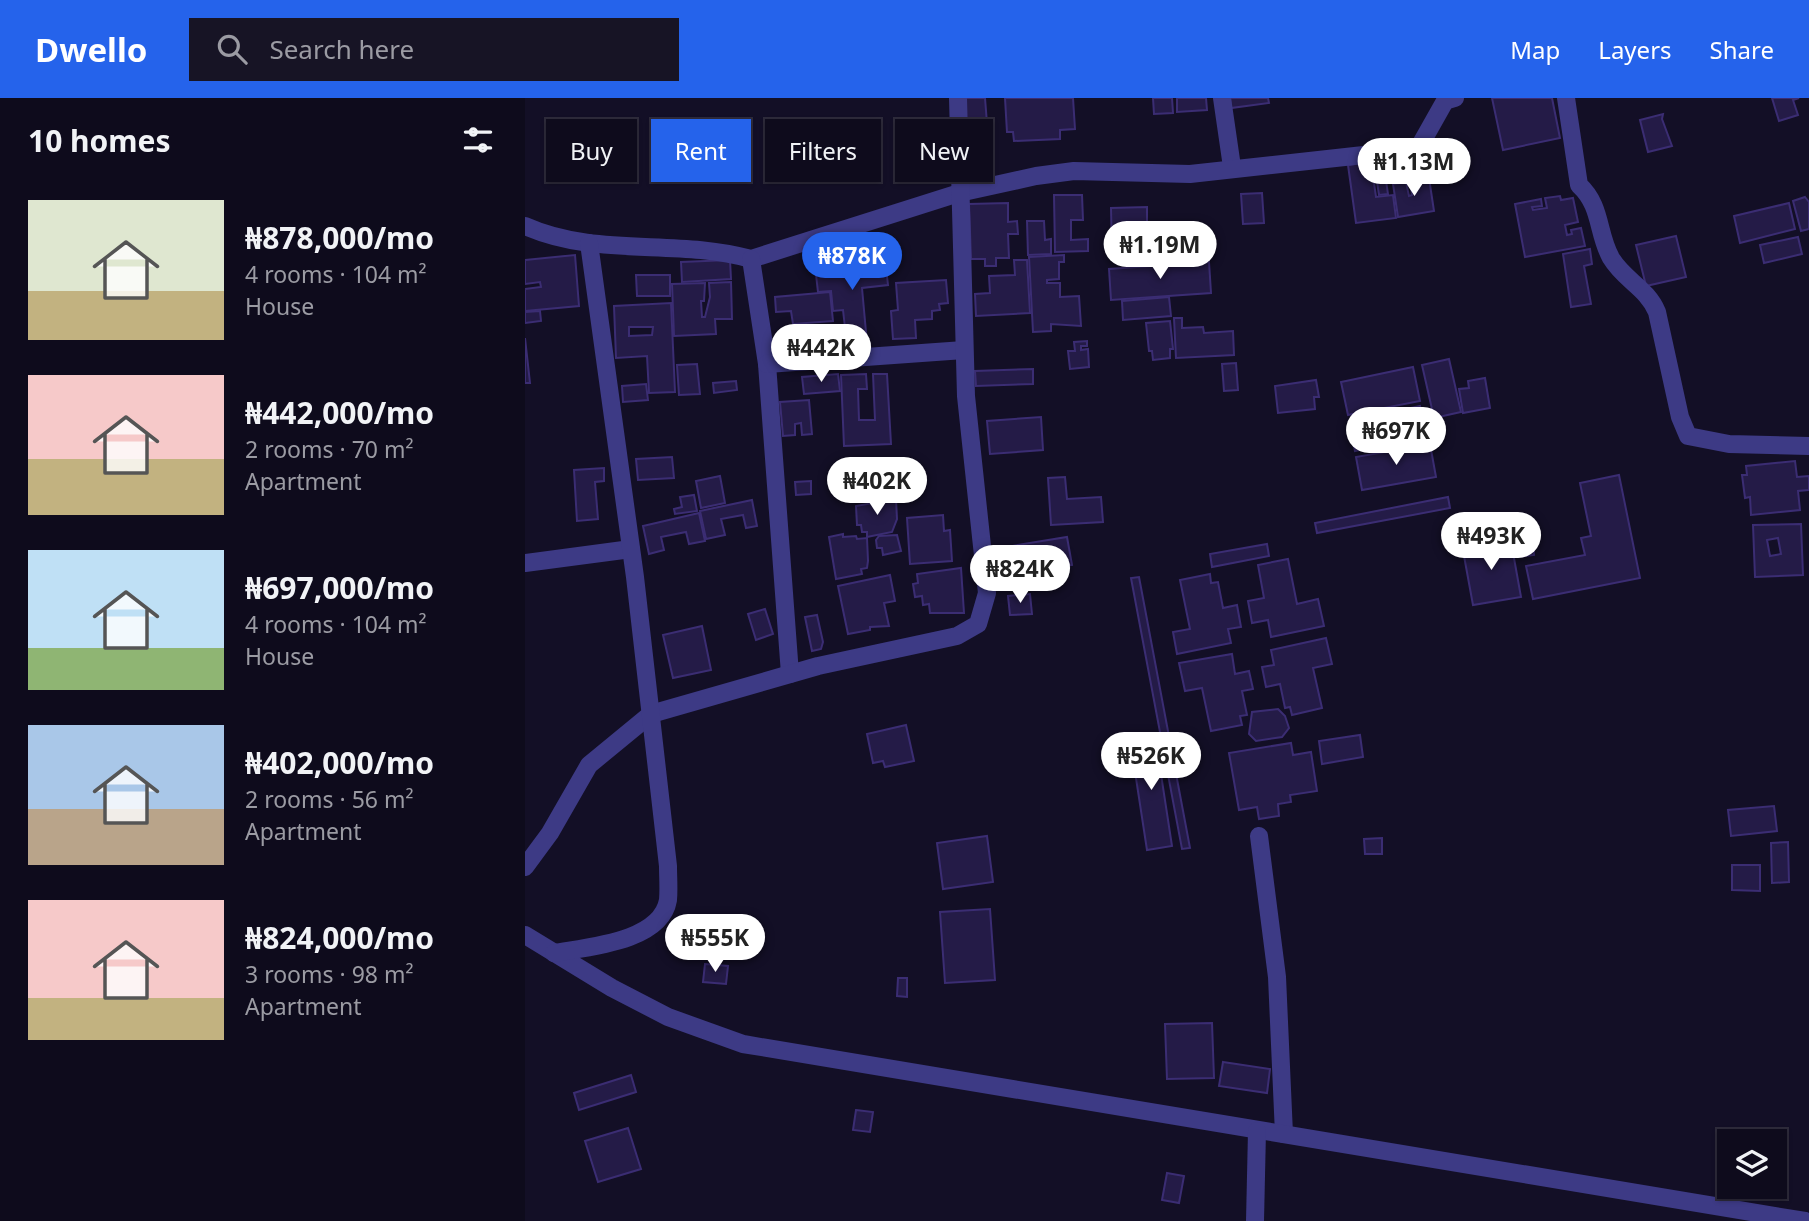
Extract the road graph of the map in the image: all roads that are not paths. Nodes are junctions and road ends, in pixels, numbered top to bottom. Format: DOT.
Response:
graph roads {
  1 [pos="958,98"];
  2 [pos="1222,98"];
  3 [pos="1455,98"];
  4 [pos="1566,98"];
  5 [pos="1232,167"];
  6 [pos="959,193"];
  7 [pos="525,226"];
  8 [pos="589,243"];
  9 [pos="751,259"];
  10 [pos="964,350"];
  11 [pos="767,364"];
  12 [pos="1809,446"];
  13 [pos="632,549"];
  14 [pos="525,563"];
  15 [pos="790,674"];
  16 [pos="651,714"];
  17 [pos="1259,836"];
  18 [pos="525,867"];
  19 [pos="525,935"];
  20 [pos="554,953"];
  21 [pos="1257,1131"];
  22 [pos="1284,1134"];
  23 [pos="1255,1221"];
  24 [pos="1805,1221"];
  1 -- 6 [label="street"];
  2 -- 5 [label="street"];
  3 -- 5 [label="street"];
  4 -- 12 [label="street"];
  5 -- 6 [label="street"];
  6 -- 9 [label="street"];
  6 -- 10 [label="street"];
  7 -- 8 [label="street"];
  8 -- 9 [label="street"];
  8 -- 13 [label="street"];
  9 -- 11 [label="street"];
  10 -- 11 [label="street"];
  10 -- 15 [label="street"];
  11 -- 15 [label="street"];
  13 -- 14 [label="street"];
  13 -- 16 [label="street"];
  15 -- 16 [label="street"];
  16 -- 18 [label="street"];
  16 -- 20 [label="street"];
  17 -- 22 [label="street"];
  19 -- 20 [label="street"];
  20 -- 21 [label="street"];
  21 -- 22 [label="street"];
  21 -- 23 [label="street"];
  22 -- 24 [label="street"];
}
